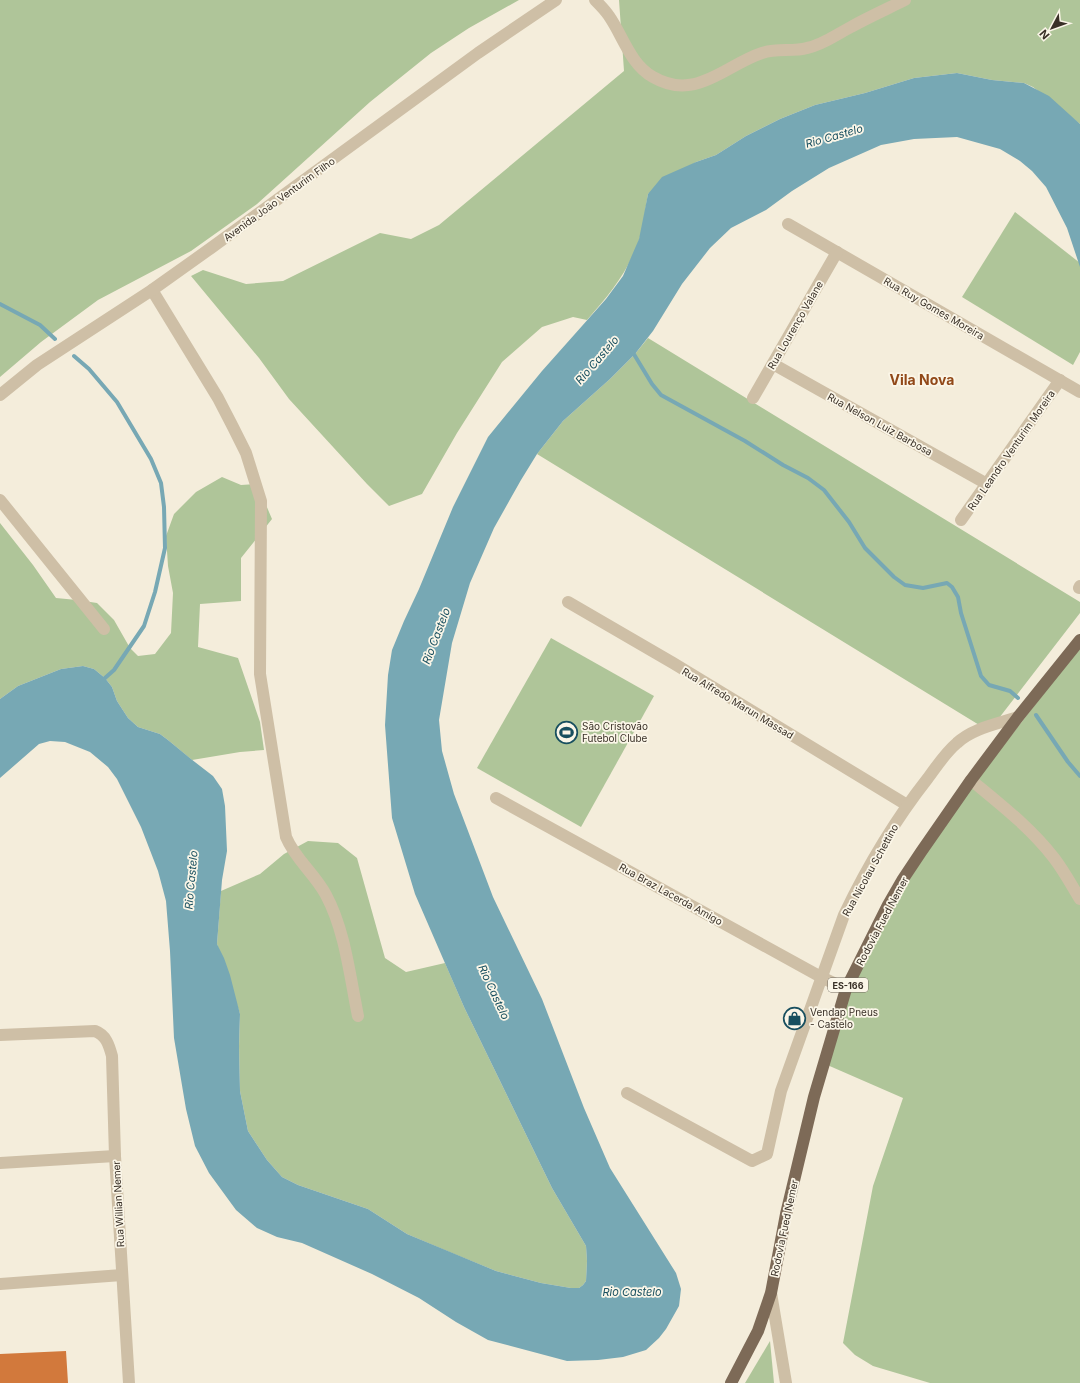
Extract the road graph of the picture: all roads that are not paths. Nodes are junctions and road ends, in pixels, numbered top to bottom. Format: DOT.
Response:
graph roads {
  1 [pos="556,0"];
  2 [pos="595,0"];
  3 [pos="905,0"];
  4 [pos="788,224"];
  5 [pos="837,252"];
  6 [pos="152,290"];
  7 [pos="773,364"];
  8 [pos="1060,380"];
  9 [pos="1080,392"];
  10 [pos="0,395"];
  11 [pos="753,398"];
  12 [pos="986,484"];
  13 [pos="0,500"];
  14 [pos="961,520"];
  15 [pos="568,602"];
  16 [pos="104,629"];
  17 [pos="1080,640"];
  18 [pos="1018,718"];
  19 [pos="971,780"];
  20 [pos="496,798"];
  21 [pos="907,805"];
  22 [pos="1080,900"];
  23 [pos="821,977"];
  24 [pos="846,989"];
  25 [pos="358,1016"];
  26 [pos="0,1035"];
  27 [pos="627,1093"];
  28 [pos="115,1156"];
  29 [pos="0,1163"];
  30 [pos="122,1275"];
  31 [pos="0,1284"];
  32 [pos="771,1293"];
  33 [pos="129,1383"];
  34 [pos="731,1383"];
  35 [pos="786,1383"];
  1 -- 6 [label="street, Avenida João Venturim Filho"];
  2 -- 3 [label="street"];
  4 -- 5 [label="street, Rua Ruy Gomes Moreira"];
  5 -- 7 [label="street, Rua Lourenço Valane"];
  5 -- 8 [label="street, Rua Ruy Gomes Moreira"];
  6 -- 10 [label="street, Avenida João Venturim Filho"];
  6 -- 25 [label="street"];
  7 -- 11 [label="street, Rua Lourenço Valane"];
  7 -- 12 [label="street, Rua Nelson Luiz Barbosa"];
  8 -- 9 [label="street, Rua Ruy Gomes Moreira"];
  8 -- 12 [label="street, Rua Leandro Venturim Moreira"];
  12 -- 14 [label="street, Rua Leandro Venturim Moreira"];
  13 -- 16 [label="street"];
  15 -- 21 [label="street, Rua Alfredo Marun Massad"];
  17 -- 18 [label="main road, Rodovia Fued Nemer / ES-166"];
  18 -- 19 [label="main road, Rodovia Fued Nemer / ES-166"];
  18 -- 21 [label="street, Rua Nicolau Schettino"];
  19 -- 22 [label="street"];
  19 -- 24 [label="main road, Rodovia Fued Nemer / ES-166"];
  20 -- 23 [label="street, Rua Braz Lacerda Amigo"];
  21 -- 23 [label="street, Rua Nicolau Schettino"];
  23 -- 24 [label="street, Rua Braz Lacerda Amigo"];
  23 -- 27 [label="street, Rua Nicolau Schettino"];
  24 -- 32 [label="main road, Rodovia Fued Nemer / ES-166"];
  26 -- 28 [label="street, Rua Willian Nemer"];
  28 -- 29 [label="street"];
  28 -- 30 [label="street, Rua Willian Nemer"];
  30 -- 31 [label="street"];
  30 -- 33 [label="street, Rua Willian Nemer"];
  32 -- 34 [label="main road, Rodovia Fued Nemer / ES-166"];
  32 -- 35 [label="street"];
}
